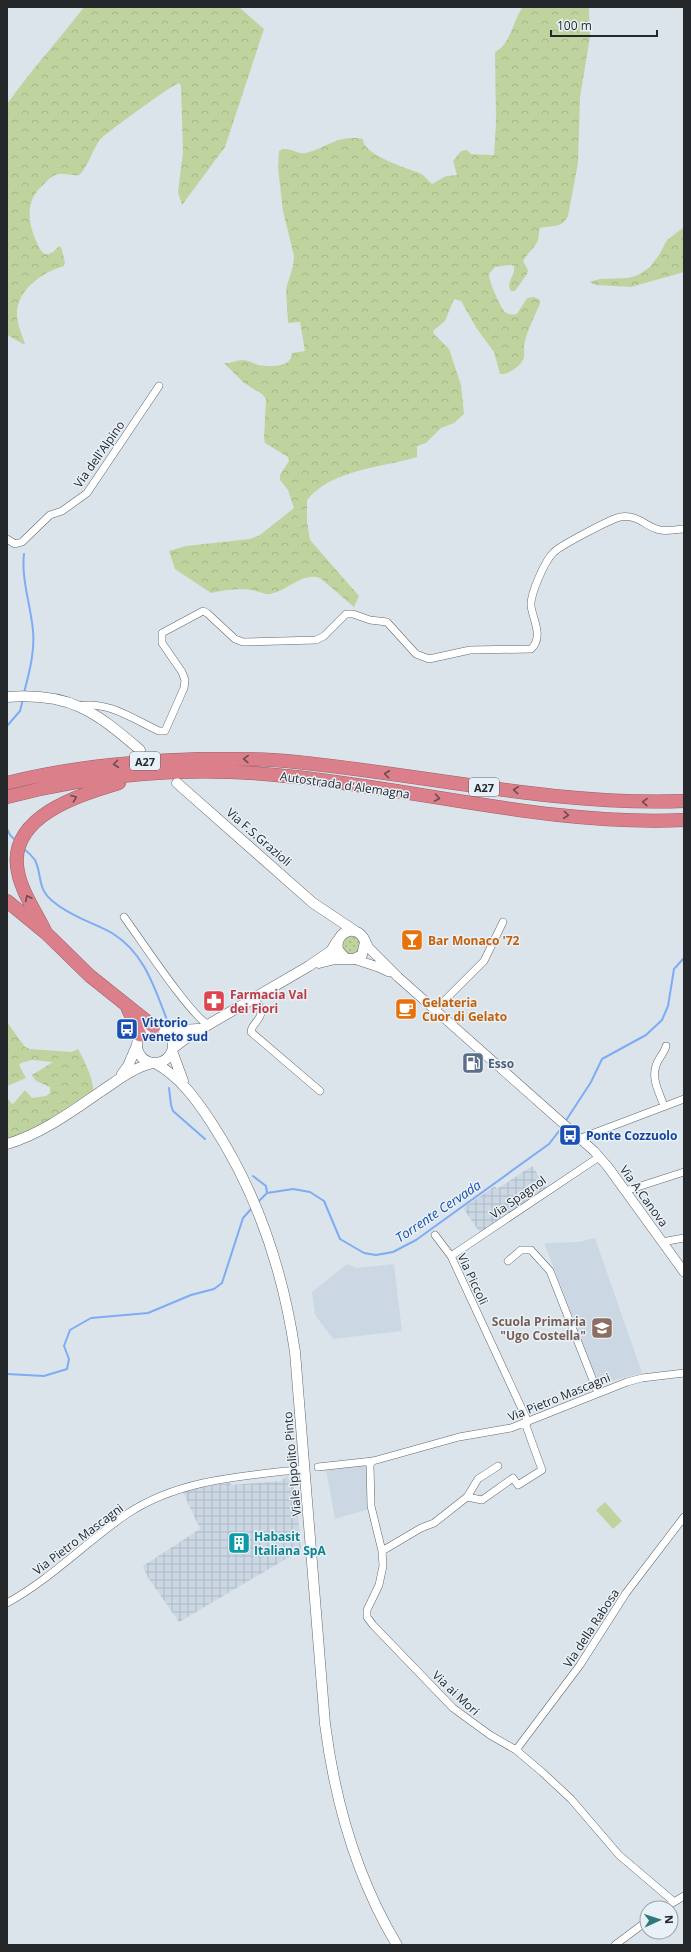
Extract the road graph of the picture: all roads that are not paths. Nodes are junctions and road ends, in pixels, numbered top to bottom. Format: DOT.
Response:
graph roads {
  1 [pos="159,386"];
  2 [pos="684,529"];
  3 [pos="7,539"];
  4 [pos="7,697"];
  5 [pos="78,706"];
  6 [pos="140,750"];
  7 [pos="165,773"];
  8 [pos="7,783"];
  9 [pos="177,783"];
  10 [pos="7,797"];
  11 [pos="684,800"];
  12 [pos="684,820"];
  13 [pos="7,901"];
  14 [pos="323,911"];
  15 [pos="7,913"];
  16 [pos="124,917"];
  17 [pos="503,922"];
  18 [pos="354,931"];
  19 [pos="46,933"];
  20 [pos="364,938"];
  21 [pos="338,939"];
  22 [pos="350,959"];
  23 [pos="309,966"];
  24 [pos="398,977"];
  25 [pos="255,998"];
  26 [pos="128,1008"];
  27 [pos="434,1010"];
  28 [pos="209,1025"];
  29 [pos="157,1028"];
  30 [pos="138,1040"];
  31 [pos="666,1046"];
  32 [pos="172,1050"];
  33 [pos="154,1063"];
  34 [pos="118,1079"];
  35 [pos="187,1088"];
  36 [pos="320,1091"];
  37 [pos="684,1099"];
  38 [pos="664,1106"];
  39 [pos="581,1138"];
  40 [pos="7,1144"];
  41 [pos="599,1157"];
  42 [pos="684,1172"];
  43 [pos="625,1191"];
  44 [pos="434,1235"];
  45 [pos="684,1238"];
  46 [pos="662,1242"];
  47 [pos="451,1256"];
  48 [pos="508,1261"];
  49 [pos="684,1272"];
  50 [pos="684,1373"];
  51 [pos="598,1393"];
  52 [pos="526,1423"];
  53 [pos="372,1461"];
  54 [pos="498,1466"];
  55 [pos="318,1467"];
  56 [pos="305,1469"];
  57 [pos="467,1497"];
  58 [pos="684,1517"];
  59 [pos="382,1551"];
  60 [pos="7,1603"];
  61 [pos="516,1750"];
  62 [pos="672,1900"];
  63 [pos="639,1927"];
  64 [pos="397,1945"];
  65 [pos="615,1945"];
  1 -- 3 [label="street, Via dell'Alpino"];
  2 -- 5 [label="street"];
  4 -- 5 [label="main road"];
  5 -- 6 [label="main road"];
  7 -- 10 [label="highway, Autostrada d'Alemagna / A27"];
  7 -- 12 [label="highway, Autostrada d'Alemagna / A27, one-way"];
  19 -- 7 [label="highway, A27, one-way"];
  11 -- 8 [label="highway, Autostrada d'Alemagna / A27, one-way"];
  9 -- 14 [label="main road, Via F.S.Grazioli"];
  13 -- 19 [label="highway, A27"];
  14 -- 18 [label="main road, Via F.S.Grazioli"];
  14 -- 21 [label="main road, Via F.S.Grazioli"];
  15 -- 19 [label="highway, A27"];
  16 -- 28 [label="street"];
  17 -- 27 [label="street"];
  18 -- 20 [label="main road"];
  18 -- 21 [label="main road"];
  19 -- 26 [label="highway, A27"];
  20 -- 22 [label="main road"];
  20 -- 24 [label="street"];
  21 -- 22 [label="main road"];
  21 -- 23 [label="main road"];
  22 -- 23 [label="main road"];
  22 -- 24 [label="street"];
  23 -- 25 [label="main road"];
  24 -- 27 [label="street"];
  25 -- 28 [label="main road"];
  25 -- 36 [label="street"];
  26 -- 29 [label="highway, A27"];
  26 -- 30 [label="highway, A27"];
  27 -- 39 [label="street"];
  28 -- 29 [label="main road"];
  28 -- 32 [label="main road"];
  29 -- 30 [label="main road"];
  29 -- 32 [label="main road"];
  30 -- 33 [label="main road"];
  30 -- 34 [label="main road"];
  31 -- 38 [label="street"];
  32 -- 33 [label="main road"];
  32 -- 35 [label="main road, Viale Ippolito Pinto"];
  33 -- 34 [label="main road"];
  33 -- 35 [label="main road, Viale Ippolito Pinto"];
  34 -- 40 [label="main road"];
  35 -- 56 [label="main road, Viale Ippolito Pinto"];
  37 -- 38 [label="street"];
  38 -- 39 [label="street"];
  39 -- 41 [label="street, Via A.Canova"];
  41 -- 43 [label="street, Via A.Canova"];
  41 -- 47 [label="street, Via Spagnol"];
  42 -- 43 [label="street"];
  43 -- 46 [label="street, Via A.Canova"];
  44 -- 47 [label="street, Via Piccoli"];
  45 -- 46 [label="street"];
  46 -- 49 [label="street, Via A.Canova"];
  47 -- 52 [label="street, Via Piccoli"];
  48 -- 51 [label="street"];
  50 -- 51 [label="street, Via Pietro Mascagni"];
  51 -- 52 [label="street, Via Pietro Mascagni"];
  52 -- 53 [label="street, Via Pietro Mascagni"];
  52 -- 57 [label="street, Via Piccoli"];
  53 -- 55 [label="street, Via Pietro Mascagni"];
  53 -- 59 [label="street, Via ai Mori"];
  54 -- 57 [label="street"];
  56 -- 60 [label="street, Via Pietro Mascagni"];
  56 -- 64 [label="main road, Viale Ippolito Pinto"];
  57 -- 59 [label="street"];
  58 -- 61 [label="street, Via della Rabosa"];
  59 -- 61 [label="street, Via ai Mori"];
  61 -- 62 [label="street, Via ai Mori"];
  63 -- 65 [label="street"];
}
